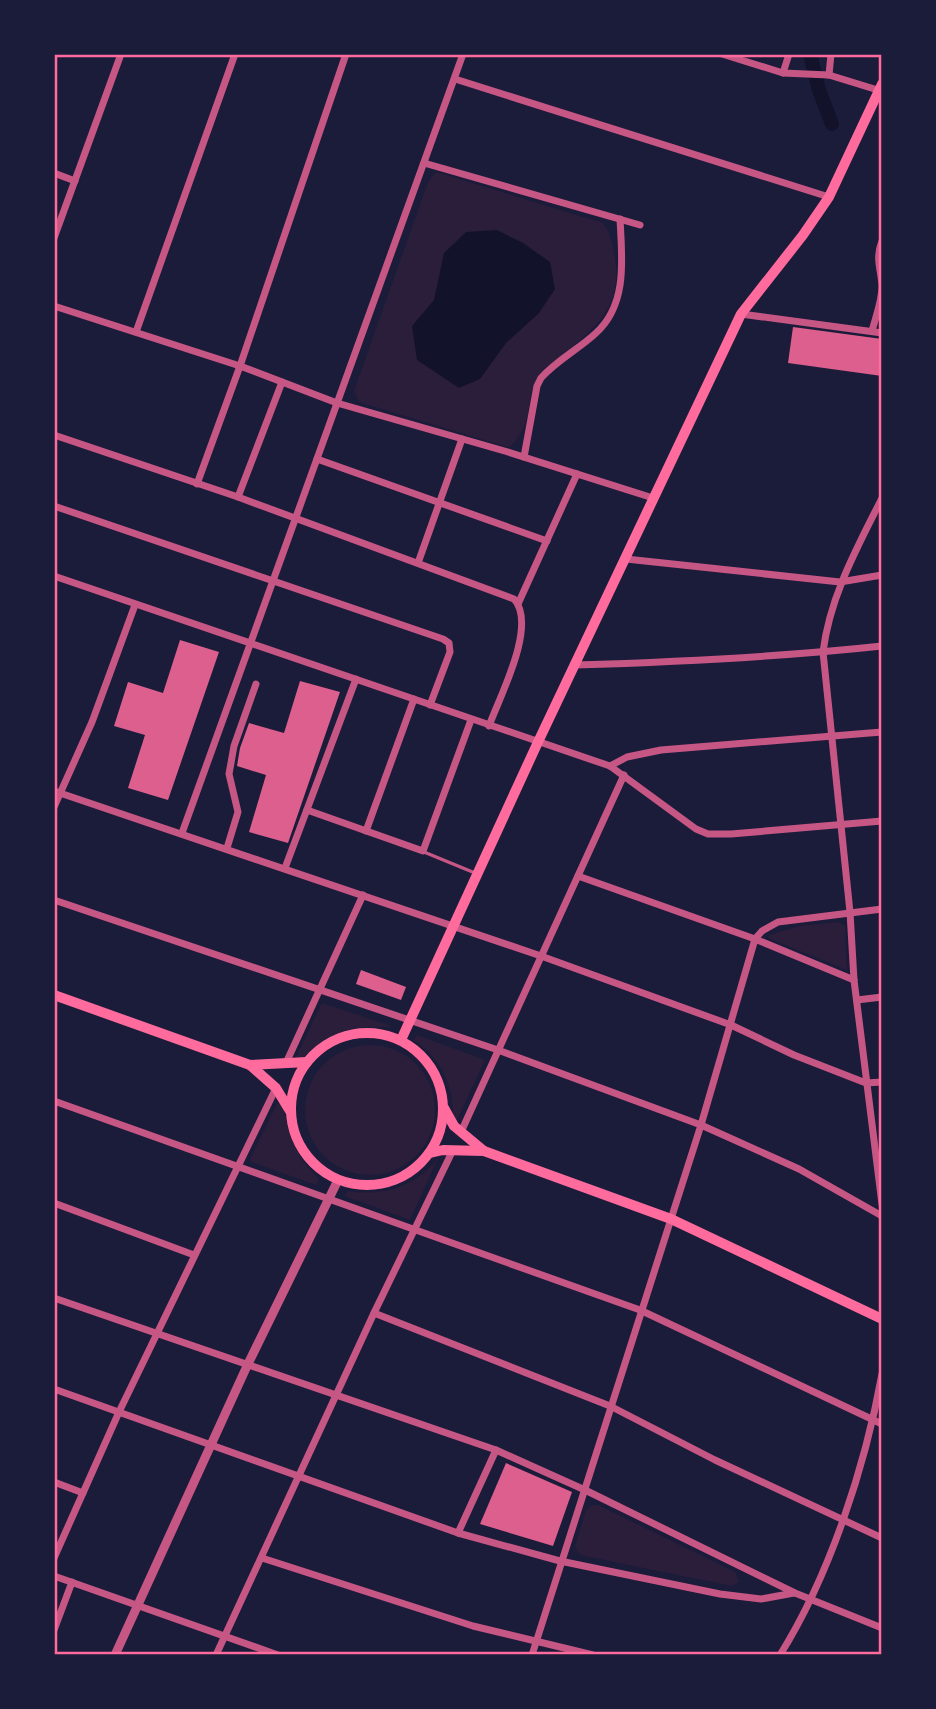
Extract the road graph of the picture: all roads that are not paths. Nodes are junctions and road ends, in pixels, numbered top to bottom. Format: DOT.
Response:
graph roads {
  1 [pos="121,54"];
  2 [pos="235,54"];
  3 [pos="346,54"];
  4 [pos="463,54"];
  5 [pos="722,54"];
  6 [pos="789,54"];
  7 [pos="831,54"];
  8 [pos="783,73"];
  9 [pos="825,75"];
  10 [pos="455,79"];
  11 [pos="881,88"];
  12 [pos="424,163"];
  13 [pos="54,173"];
  14 [pos="75,181"];
  15 [pos="829,197"];
  16 [pos="620,219"];
  17 [pos="640,225"];
  18 [pos="54,238"];
  19 [pos="882,241"];
  20 [pos="882,283"];
  21 [pos="54,306"];
  22 [pos="741,314"];
  23 [pos="872,331"];
  24 [pos="136,332"];
  25 [pos="882,332"];
  26 [pos="240,366"];
  27 [pos="282,382"];
  28 [pos="337,403"];
  29 [pos="54,435"];
  30 [pos="462,439"];
  31 [pos="524,457"];
  32 [pos="317,460"];
  33 [pos="577,474"];
  34 [pos="197,484"];
  35 [pos="238,497"];
  36 [pos="653,498"];
  37 [pos="882,498"];
  38 [pos="440,503"];
  39 [pos="54,506"];
  40 [pos="295,520"];
  41 [pos="547,541"];
  42 [pos="626,559"];
  43 [pos="418,562"];
  44 [pos="882,575"];
  45 [pos="54,576"];
  46 [pos="273,580"];
  47 [pos="840,582"];
  48 [pos="135,604"];
  49 [pos="518,604"];
  50 [pos="249,642"];
  51 [pos="882,646"];
  52 [pos="824,652"];
  53 [pos="575,665"];
  54 [pos="356,679"];
  55 [pos="256,684"];
  56 [pos="414,699"];
  57 [pos="430,705"];
  58 [pos="471,720"];
  59 [pos="489,726"];
  60 [pos="882,732"];
  61 [pos="832,737"];
  62 [pos="538,742"];
  63 [pos="610,766"];
  64 [pos="624,775"];
  65 [pos="58,792"];
  66 [pos="54,807"];
  67 [pos="307,810"];
  68 [pos="882,821"];
  69 [pos="842,825"];
  70 [pos="366,831"];
  71 [pos="182,833"];
  72 [pos="227,848"];
  73 [pos="423,851"];
  74 [pos="285,868"];
  75 [pos="477,873"];
  76 [pos="578,876"];
  77 [pos="363,895"];
  78 [pos="54,900"];
  79 [pos="882,909"];
  80 [pos="850,912"];
  81 [pos="454,926"];
  82 [pos="755,939"];
  83 [pos="541,956"];
  84 [pos="855,980"];
  85 [pos="318,990"];
  86 [pos="54,995"];
  87 [pos="882,997"];
  88 [pos="857,1000"];
  89 [pos="410,1020"];
  90 [pos="731,1025"];
  91 [pos="401,1040"];
  92 [pos="498,1050"];
  93 [pos="307,1062"];
  94 [pos="286,1063"];
  95 [pos="250,1065"];
  96 [pos="882,1082"];
  97 [pos="866,1083"];
  98 [pos="276,1088"];
  99 [pos="54,1101"];
  100 [pos="443,1106"];
  101 [pos="291,1114"];
  102 [pos="701,1125"];
  103 [pos="461,1132"];
  104 [pos="453,1150"];
  105 [pos="484,1151"];
  106 [pos="429,1153"];
  107 [pos="239,1167"];
  108 [pos="879,1170"];
  109 [pos="338,1180"];
  110 [pos="330,1198"];
  111 [pos="54,1203"];
  112 [pos="882,1204"];
  113 [pos="882,1216"];
  114 [pos="671,1219"];
  115 [pos="415,1228"];
  116 [pos="194,1255"];
  117 [pos="54,1298"];
  118 [pos="640,1310"];
  119 [pos="374,1313"];
  120 [pos="882,1318"];
  121 [pos="156,1335"];
  122 [pos="247,1366"];
  123 [pos="882,1374"];
  124 [pos="54,1389"];
  125 [pos="336,1395"];
  126 [pos="610,1406"];
  127 [pos="119,1412"];
  128 [pos="874,1420"];
  129 [pos="882,1424"];
  130 [pos="212,1444"];
  131 [pos="496,1450"];
  132 [pos="298,1477"];
  133 [pos="54,1482"];
  134 [pos="585,1489"];
  135 [pos="83,1493"];
  136 [pos="844,1519"];
  137 [pos="458,1533"];
  138 [pos="882,1538"];
  139 [pos="54,1558"];
  140 [pos="262,1559"];
  141 [pos="560,1561"];
  142 [pos="54,1576"];
  143 [pos="72,1582"];
  144 [pos="795,1593"];
  145 [pos="810,1599"];
  146 [pos="138,1604"];
  147 [pos="882,1628"];
  148 [pos="54,1630"];
  149 [pos="224,1637"];
  150 [pos="536,1643"];
  151 [pos="115,1655"];
  152 [pos="216,1655"];
  153 [pos="278,1655"];
  154 [pos="532,1655"];
  155 [pos="593,1655"];
  156 [pos="780,1655"];
  1 -- 14 [label="street"];
  2 -- 24 [label="street"];
  3 -- 26 [label="street"];
  4 -- 10 [label="street"];
  5 -- 8 [label="street"];
  6 -- 8 [label="street"];
  7 -- 9 [label="street"];
  8 -- 9 [label="street"];
  9 -- 11 [label="street"];
  10 -- 12 [label="street"];
  10 -- 15 [label="street"];
  11 -- 15 [label="main road"];
  12 -- 16 [label="street"];
  12 -- 28 [label="street"];
  13 -- 14 [label="street"];
  14 -- 18 [label="street"];
  15 -- 22 [label="main road"];
  16 -- 17 [label="street"];
  16 -- 31 [label="street"];
  19 -- 20 [label="street"];
  20 -- 23 [label="street"];
  21 -- 24 [label="street"];
  22 -- 23 [label="street"];
  22 -- 36 [label="main road"];
  23 -- 25 [label="street"];
  24 -- 26 [label="street"];
  26 -- 27 [label="street"];
  26 -- 34 [label="street"];
  27 -- 28 [label="street"];
  27 -- 35 [label="street"];
  28 -- 30 [label="street"];
  28 -- 32 [label="street"];
  29 -- 34 [label="street"];
  30 -- 31 [label="street"];
  30 -- 38 [label="street"];
  31 -- 33 [label="street"];
  32 -- 38 [label="street"];
  32 -- 40 [label="street"];
  33 -- 36 [label="street"];
  33 -- 41 [label="street"];
  34 -- 35 [label="street"];
  35 -- 40 [label="street"];
  36 -- 42 [label="main road"];
  37 -- 47 [label="street"];
  38 -- 41 [label="street"];
  38 -- 43 [label="street"];
  39 -- 46 [label="street"];
  40 -- 43 [label="street"];
  40 -- 46 [label="street"];
  41 -- 49 [label="street"];
  42 -- 47 [label="street"];
  42 -- 53 [label="main road"];
  43 -- 49 [label="street"];
  44 -- 47 [label="street"];
  45 -- 48 [label="street"];
  46 -- 50 [label="street"];
  46 -- 57 [label="street"];
  47 -- 52 [label="street"];
  48 -- 50 [label="street"];
  48 -- 65 [label="street"];
  49 -- 59 [label="street"];
  50 -- 54 [label="street"];
  50 -- 71 [label="street"];
  51 -- 52 [label="street"];
  52 -- 53 [label="street"];
  52 -- 61 [label="street"];
  53 -- 62 [label="main road"];
  54 -- 56 [label="street"];
  54 -- 67 [label="street"];
  55 -- 72 [label="street"];
  56 -- 57 [label="street"];
  56 -- 70 [label="street"];
  57 -- 58 [label="street"];
  58 -- 59 [label="street"];
  58 -- 73 [label="street"];
  59 -- 62 [label="street"];
  60 -- 61 [label="street"];
  61 -- 63 [label="street"];
  61 -- 69 [label="street"];
  62 -- 63 [label="street"];
  62 -- 75 [label="main road"];
  63 -- 64 [label="street"];
  64 -- 69 [label="street"];
  64 -- 76 [label="street"];
  65 -- 66 [label="street"];
  65 -- 71 [label="street"];
  67 -- 70 [label="street"];
  67 -- 74 [label="street"];
  68 -- 69 [label="street"];
  69 -- 80 [label="street"];
  70 -- 73 [label="street"];
  71 -- 72 [label="street"];
  72 -- 74 [label="street"];
  73 -- 75 [label="lane"];
  74 -- 77 [label="street"];
  75 -- 81 [label="main road"];
  76 -- 82 [label="street"];
  76 -- 83 [label="street"];
  77 -- 81 [label="street"];
  77 -- 85 [label="street"];
  78 -- 85 [label="street"];
  79 -- 80 [label="street"];
  80 -- 82 [label="street"];
  80 -- 84 [label="street"];
  81 -- 83 [label="street"];
  81 -- 89 [label="main road"];
  82 -- 84 [label="street"];
  82 -- 90 [label="street"];
  83 -- 90 [label="street"];
  83 -- 92 [label="street"];
  84 -- 88 [label="street"];
  85 -- 89 [label="street"];
  85 -- 94 [label="street"];
  86 -- 95 [label="main road"];
  87 -- 88 [label="street"];
  88 -- 97 [label="street"];
  89 -- 91 [label="main road"];
  89 -- 92 [label="street"];
  90 -- 97 [label="street"];
  90 -- 102 [label="street"];
  91 -- 93 [label="main road"];
  91 -- 100 [label="main road"];
  92 -- 102 [label="street"];
  92 -- 103 [label="street"];
  93 -- 94 [label="main road"];
  93 -- 101 [label="main road"];
  94 -- 95 [label="main road"];
  95 -- 98 [label="main road"];
  96 -- 97 [label="street"];
  97 -- 108 [label="street"];
  98 -- 101 [label="main road"];
  98 -- 107 [label="street"];
  99 -- 107 [label="street"];
  100 -- 103 [label="main road"];
  100 -- 106 [label="main road"];
  101 -- 109 [label="main road"];
  102 -- 113 [label="street"];
  102 -- 114 [label="street"];
  103 -- 105 [label="main road"];
  104 -- 105 [label="main road"];
  104 -- 106 [label="main road"];
  104 -- 115 [label="street"];
  105 -- 114 [label="main road"];
  106 -- 109 [label="main road"];
  107 -- 110 [label="street"];
  107 -- 116 [label="street"];
  108 -- 112 [label="street"];
  109 -- 110 [label="street"];
  110 -- 115 [label="street"];
  110 -- 122 [label="street"];
  111 -- 116 [label="street"];
  114 -- 118 [label="street"];
  114 -- 120 [label="main road"];
  115 -- 118 [label="street"];
  115 -- 119 [label="street"];
  116 -- 121 [label="street"];
  117 -- 121 [label="street"];
  118 -- 126 [label="street"];
  118 -- 128 [label="street"];
  119 -- 125 [label="street"];
  119 -- 126 [label="street"];
  121 -- 122 [label="street"];
  121 -- 127 [label="street"];
  122 -- 125 [label="street"];
  122 -- 130 [label="street"];
  123 -- 128 [label="street"];
  124 -- 127 [label="street"];
  125 -- 131 [label="street"];
  125 -- 132 [label="street"];
  126 -- 134 [label="street"];
  126 -- 136 [label="street"];
  127 -- 130 [label="street"];
  127 -- 135 [label="street"];
  128 -- 129 [label="street"];
  128 -- 136 [label="street"];
  130 -- 132 [label="street"];
  130 -- 146 [label="street"];
  131 -- 134 [label="street"];
  131 -- 137 [label="street"];
  132 -- 137 [label="street"];
  132 -- 140 [label="street"];
  133 -- 135 [label="street"];
  134 -- 141 [label="street"];
  134 -- 144 [label="street"];
  135 -- 139 [label="street"];
  136 -- 138 [label="street"];
  136 -- 145 [label="street"];
  137 -- 141 [label="street"];
  140 -- 149 [label="street"];
  140 -- 150 [label="street"];
  141 -- 144 [label="street"];
  141 -- 150 [label="street"];
  142 -- 143 [label="street"];
  143 -- 146 [label="street"];
  143 -- 148 [label="street"];
  144 -- 145 [label="street"];
  145 -- 147 [label="street"];
  145 -- 156 [label="street"];
  146 -- 149 [label="street"];
  146 -- 151 [label="street"];
  149 -- 152 [label="street"];
  149 -- 153 [label="street"];
  150 -- 154 [label="street"];
  150 -- 155 [label="street"];
}
